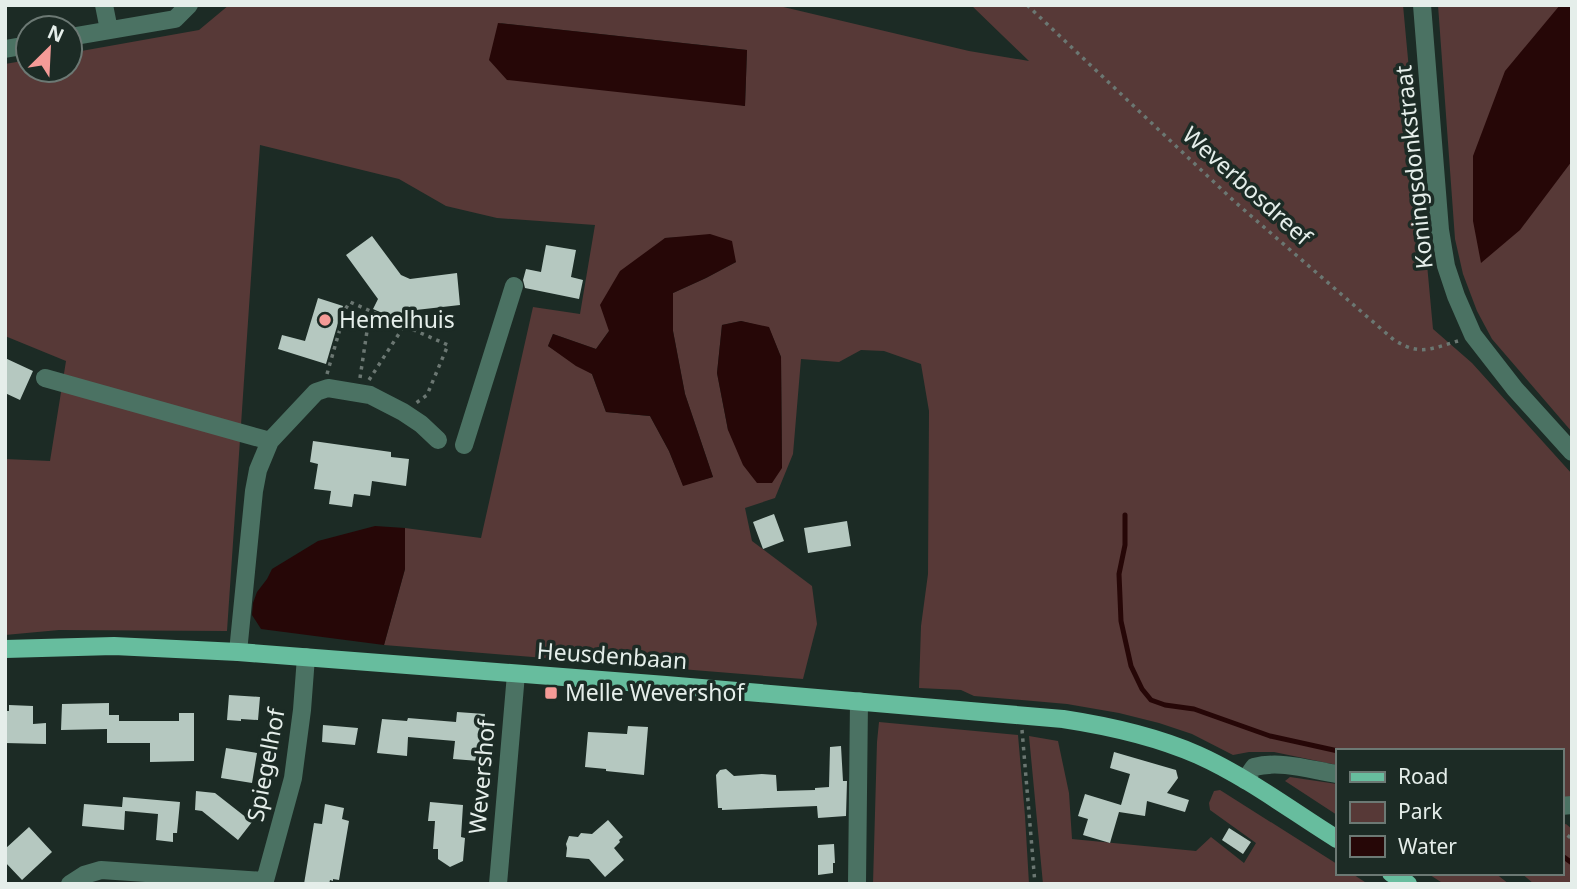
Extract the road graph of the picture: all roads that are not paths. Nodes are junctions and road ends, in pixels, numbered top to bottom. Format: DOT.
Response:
graph roads {
  1 [pos="104,5"];
  2 [pos="189,5"];
  3 [pos="1422,5"];
  4 [pos="109,30"];
  5 [pos="84,34"];
  6 [pos="514,286"];
  7 [pos="45,379"];
  8 [pos="438,440"];
  9 [pos="270,441"];
  10 [pos="464,445"];
  11 [pos="1572,452"];
  12 [pos="5,649"];
  13 [pos="239,652"];
  14 [pos="306,657"];
  15 [pos="516,674"];
  16 [pos="859,701"];
  17 [pos="1336,774"];
  18 [pos="1245,780"];
  19 [pos="1336,838"];
  20 [pos="265,882"];
  21 [pos="70,884"];
  22 [pos="498,884"];
  23 [pos="857,884"];
  1 -- 4 [label="street"];
  2 -- 4 [label="street"];
  3 -- 11 [label="street, Koningsdonkstraat"];
  4 -- 5 [label="street"];
  6 -- 10 [label="street"];
  7 -- 9 [label="street"];
  8 -- 9 [label="street"];
  9 -- 13 [label="street"];
  12 -- 13 [label="main road, Heusdenbaan"];
  13 -- 14 [label="main road, Heusdenbaan"];
  14 -- 15 [label="main road, Heusdenbaan"];
  14 -- 20 [label="street, Spiegelhof"];
  15 -- 16 [label="main road, Heusdenbaan"];
  15 -- 22 [label="street, Wevershof"];
  16 -- 18 [label="main road, Heusdenbaan"];
  16 -- 23 [label="street"];
  17 -- 18 [label="street"];
  18 -- 19 [label="main road, Heusdenbaan"];
  20 -- 21 [label="street, Spiegelhof"];
}
